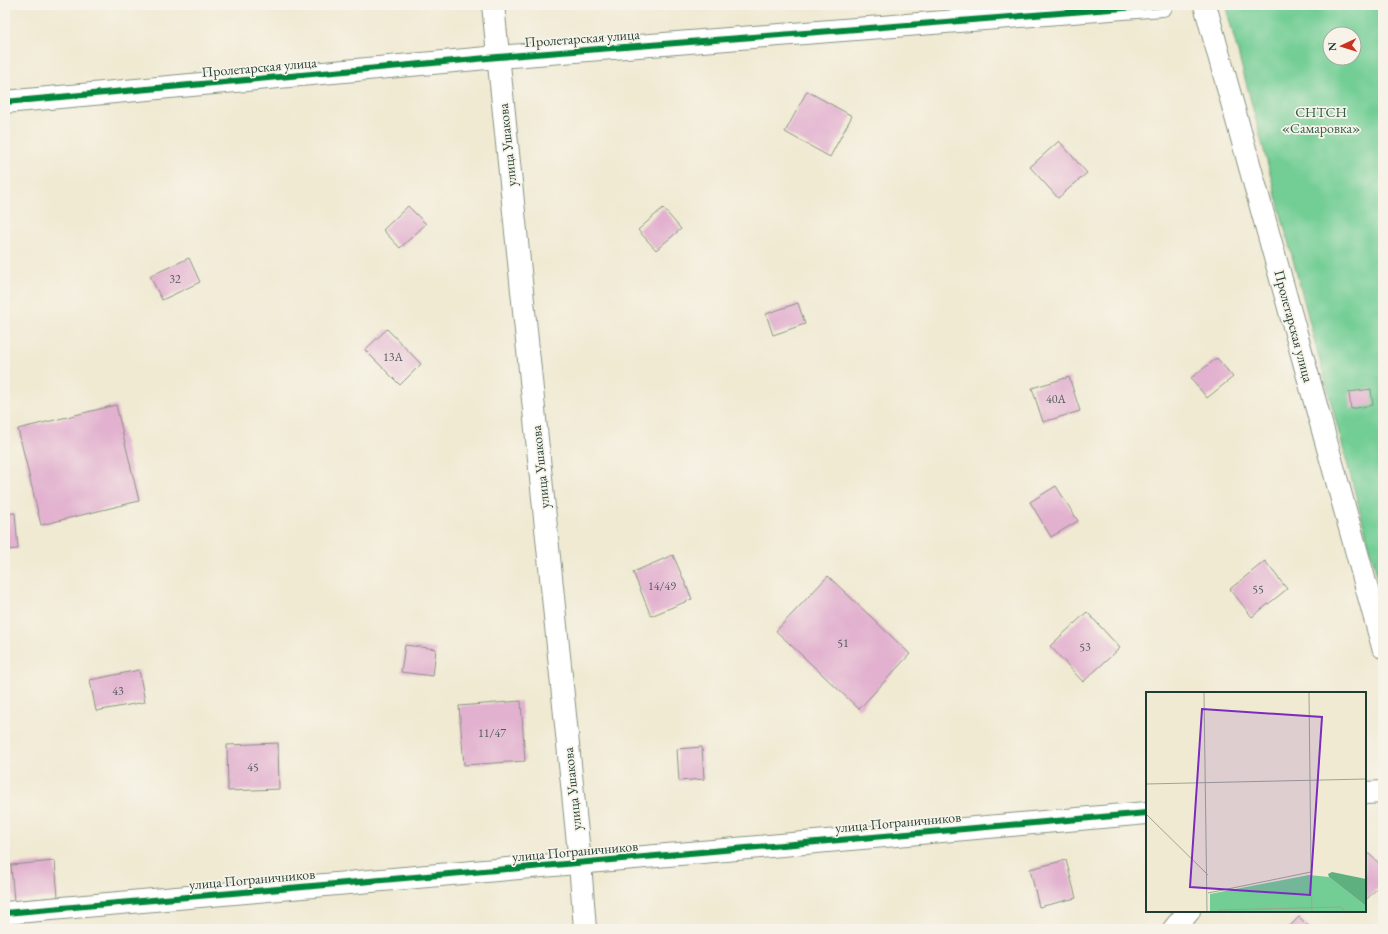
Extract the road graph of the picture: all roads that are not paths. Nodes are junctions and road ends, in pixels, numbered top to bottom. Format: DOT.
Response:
graph roads {
  1 [pos="493,5"];
  2 [pos="1162,5"];
  3 [pos="1205,5"];
  4 [pos="498,57"];
  5 [pos="5,102"];
  6 [pos="1383,647"];
  7 [pos="1383,792"];
  8 [pos="1366,793"];
  9 [pos="1146,813"];
  10 [pos="580,863"];
  11 [pos="1189,912"];
  12 [pos="5,913"];
  13 [pos="585,929"];
  14 [pos="1174,929"];
  1 -- 4 [label="street, улица Ушакова"];
  2 -- 4 [label="street, Пролетарская улица"];
  3 -- 6 [label="street, Пролетарская улица"];
  4 -- 5 [label="street, Пролетарская улица"];
  4 -- 10 [label="street, улица Ушакова"];
  7 -- 8 [label="street"];
  9 -- 10 [label="street, улица Пограничников"];
  10 -- 12 [label="street, улица Пограничников"];
  10 -- 13 [label="street, улица Ушакова"];
  11 -- 14 [label="street"];
}
